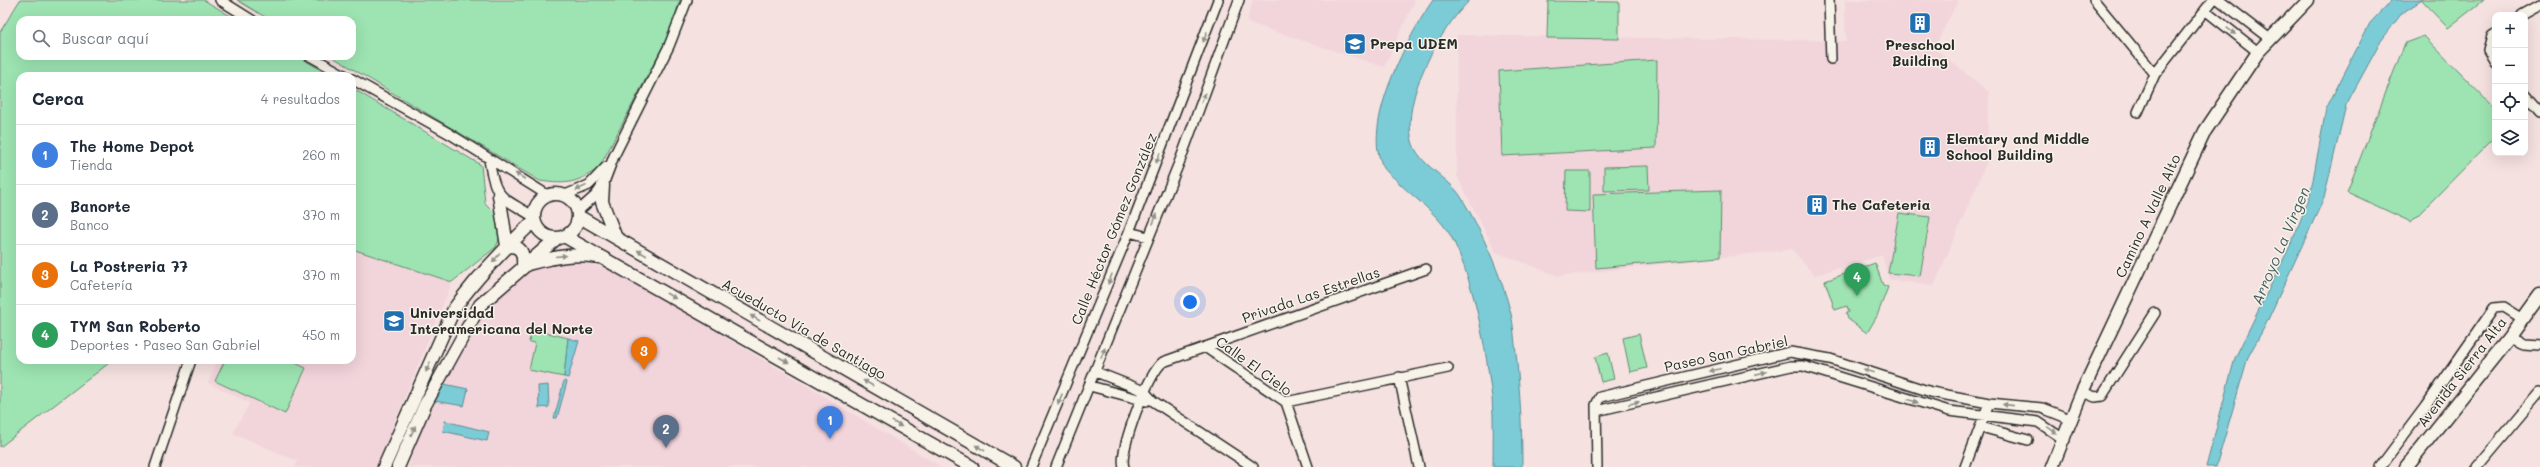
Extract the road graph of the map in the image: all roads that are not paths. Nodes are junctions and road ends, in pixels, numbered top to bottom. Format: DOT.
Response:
graph roads {
  1 [pos="220,0"];
  2 [pos="688,0"];
  3 [pos="1218,0"];
  4 [pos="1239,0"];
  5 [pos="1829,0"];
  6 [pos="2094,0"];
  7 [pos="2214,0"];
  8 [pos="2219,0"];
  9 [pos="2308,0"];
  10 [pos="2540,5"];
  11 [pos="2205,10"];
  12 [pos="2527,12"];
  13 [pos="246,16"];
  14 [pos="2492,36"];
  15 [pos="2270,39"];
  16 [pos="2258,52"];
  17 [pos="2492,57"];
  18 [pos="1831,59"];
  19 [pos="317,60"];
  20 [pos="339,72"];
  21 [pos="2155,74"];
  22 [pos="356,81"];
  23 [pos="2528,98"];
  24 [pos="2138,112"];
  25 [pos="2540,112"];
  26 [pos="614,156"];
  27 [pos="489,159"];
  28 [pos="603,185"];
  29 [pos="499,195"];
  30 [pos="549,196"];
  31 [pos="563,196"];
  32 [pos="578,214"];
  33 [pos="534,219"];
  34 [pos="1129,232"];
  35 [pos="560,237"];
  36 [pos="1148,237"];
  37 [pos="616,238"];
  38 [pos="507,246"];
  39 [pos="605,258"];
  40 [pos="523,265"];
  41 [pos="1426,269"];
  42 [pos="2538,303"];
  43 [pos="2155,313"];
  44 [pos="2523,319"];
  45 [pos="2509,338"];
  46 [pos="2540,344"];
  47 [pos="1205,347"];
  48 [pos="1790,352"];
  49 [pos="190,364"];
  50 [pos="1791,366"];
  51 [pos="1448,368"];
  52 [pos="1096,372"];
  53 [pos="1699,374"];
  54 [pos="1400,377"];
  55 [pos="1896,380"];
  56 [pos="1123,384"];
  57 [pos="1090,386"];
  58 [pos="1702,387"];
  59 [pos="1144,391"];
  60 [pos="2082,392"];
  61 [pos="2540,392"];
  62 [pos="1891,393"];
  63 [pos="1120,395"];
  64 [pos="1153,401"];
  65 [pos="1140,402"];
  66 [pos="1286,402"];
  67 [pos="1988,403"];
  68 [pos="2042,408"];
  69 [pos="1596,412"];
  70 [pos="1986,415"];
  71 [pos="2072,420"];
  72 [pos="2038,422"];
  73 [pos="1981,427"];
  74 [pos="2028,440"];
  75 [pos="2065,440"];
  76 [pos="155,467"];
  77 [pos="384,467"];
  78 [pos="398,467"];
  79 [pos="972,467"];
  80 [pos="1014,467"];
  81 [pos="1031,467"];
  82 [pos="1056,467"];
  83 [pos="1124,467"];
  84 [pos="1253,467"];
  85 [pos="1308,467"];
  86 [pos="1419,467"];
  87 [pos="1598,467"];
  88 [pos="1965,467"];
  89 [pos="2052,467"];
  90 [pos="2380,467"];
  91 [pos="2406,467"];
  92 [pos="2477,467"];
  1 -- 13 [label="street"];
  2 -- 26 [label="street"];
  3 -- 34 [label="street, Calle Héctor Gómez González, one-way"];
  36 -- 4 [label="street, one-way"];
  5 -- 18 [label="street"];
  6 -- 21 [label="street"];
  7 -- 11 [label="street"];
  8 -- 15 [label="street"];
  9 -- 15 [label="street, Camino A Valle Alto"];
  10 -- 12 [label="street"];
  11 -- 16 [label="street, one-way"];
  11 -- 21 [label="street"];
  14 -- 17 [label="street"];
  15 -- 16 [label="street, Camino A Valle Alto"];
  16 -- 60 [label="street, Camino A Valle Alto"];
  19 -- 20 [label="street"];
  21 -- 24 [label="street"];
  22 -- 27 [label="street"];
  23 -- 25 [label="street"];
  26 -- 28 [label="street"];
  26 -- 31 [label="street, one-way"];
  27 -- 29 [label="street"];
  30 -- 27 [label="street, one-way"];
  28 -- 32 [label="street"];
  28 -- 37 [label="street"];
  29 -- 33 [label="street"];
  29 -- 38 [label="street"];
  30 -- 31 [label="street"];
  30 -- 33 [label="street"];
  31 -- 32 [label="street"];
  32 -- 35 [label="street"];
  32 -- 37 [label="street, Acueducto Vía de Santiago"];
  33 -- 35 [label="street"];
  33 -- 38 [label="street"];
  34 -- 36 [label="street"];
  34 -- 81 [label="street, Calle Héctor Gómez González, one-way"];
  35 -- 39 [label="street"];
  35 -- 40 [label="street"];
  52 -- 36 [label="street, one-way"];
  80 -- 37 [label="street, Acueducto Vía de Santiago, one-way"];
  38 -- 40 [label="street"];
  38 -- 77 [label="street, one-way"];
  40 -- 39 [label="street, one-way"];
  39 -- 79 [label="street, one-way"];
  78 -- 40 [label="street, one-way"];
  41 -- 47 [label="street, Privada Las Estrellas"];
  42 -- 44 [label="street, Avenida Sierra Alta"];
  43 -- 60 [label="street"];
  44 -- 45 [label="street, Avenida Sierra Alta"];
  44 -- 90 [label="street"];
  45 -- 46 [label="street"];
  45 -- 91 [label="street, Avenida Sierra Alta"];
  47 -- 59 [label="street, Calle El Cielo"];
  47 -- 66 [label="street, Calle El Cielo"];
  48 -- 50 [label="street"];
  48 -- 53 [label="street, Paseo San Gabriel, one-way"];
  55 -- 48 [label="street, Paseo San Gabriel, one-way"];
  49 -- 76 [label="street"];
  58 -- 50 [label="street, Paseo San Gabriel, one-way"];
  50 -- 62 [label="street, Paseo San Gabriel"];
  51 -- 54 [label="street"];
  52 -- 56 [label="street"];
  52 -- 57 [label="street"];
  53 -- 58 [label="street"];
  53 -- 69 [label="street, Paseo San Gabriel"];
  54 -- 66 [label="street"];
  54 -- 86 [label="street"];
  55 -- 62 [label="street"];
  55 -- 67 [label="street, Paseo San Gabriel"];
  56 -- 59 [label="street"];
  56 -- 63 [label="street"];
  57 -- 63 [label="street"];
  57 -- 82 [label="street"];
  69 -- 58 [label="street, Paseo San Gabriel, one-way"];
  59 -- 64 [label="street"];
  59 -- 65 [label="street, Calle El Cielo"];
  60 -- 71 [label="street, Camino A Valle Alto"];
  61 -- 92 [label="street"];
  62 -- 70 [label="street, Paseo San Gabriel, one-way"];
  63 -- 65 [label="street"];
  64 -- 65 [label="street"];
  64 -- 84 [label="street"];
  65 -- 83 [label="street, Calle El Cielo"];
  66 -- 85 [label="street, Calle El Cielo"];
  68 -- 67 [label="street, Paseo San Gabriel, one-way"];
  67 -- 70 [label="street"];
  68 -- 71 [label="street, Paseo San Gabriel"];
  68 -- 72 [label="street"];
  69 -- 87 [label="street, Paseo San Gabriel"];
  70 -- 72 [label="street, Paseo San Gabriel"];
  70 -- 73 [label="street"];
  71 -- 75 [label="street, Camino A Valle Alto"];
  72 -- 75 [label="street, Paseo San Gabriel, one-way"];
  73 -- 74 [label="street"];
  73 -- 88 [label="street"];
  75 -- 89 [label="street, Camino A Valle Alto"];
}
